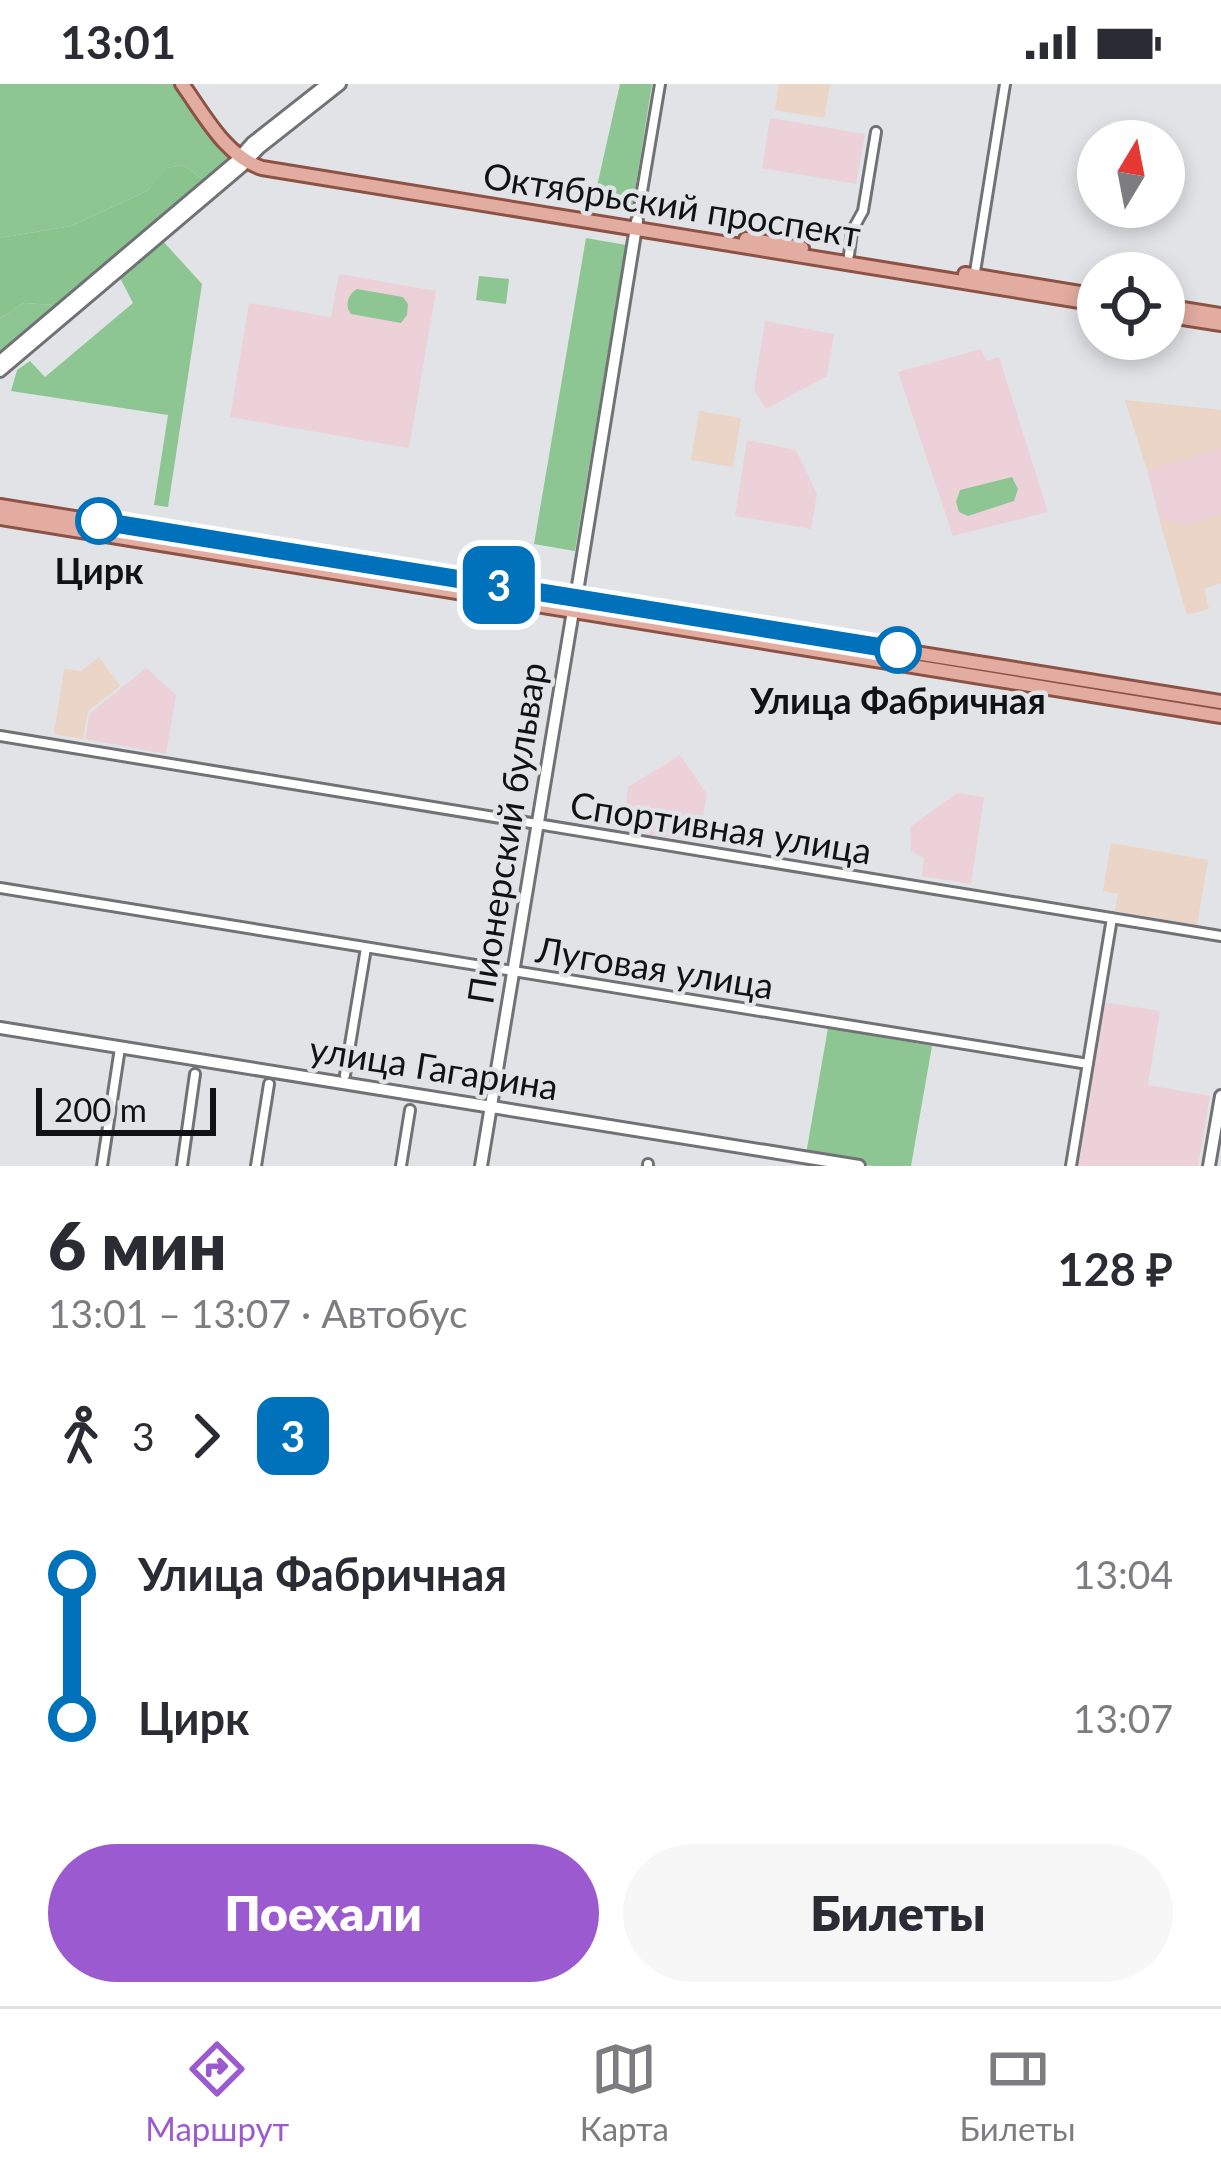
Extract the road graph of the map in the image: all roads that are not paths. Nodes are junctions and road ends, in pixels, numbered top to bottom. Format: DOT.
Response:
graph roads {
  1 [pos="182,84"];
  2 [pos="192,84"];
  3 [pos="327,84"];
  4 [pos="340,84"];
  5 [pos="660,84"];
  6 [pos="1005,84"];
  7 [pos="876,132"];
  8 [pos="245,156"];
  9 [pos="636,225"];
  10 [pos="849,255"];
  11 [pos="974,280"];
  12 [pos="1077,297"];
  13 [pos="1185,314"];
  14 [pos="1221,320"];
  15 [pos="0,369"];
  16 [pos="0,506"];
  17 [pos="0,518"];
  18 [pos="574,604"];
  19 [pos="933,662"];
  20 [pos="1221,702"];
  21 [pos="1221,716"];
  22 [pos="0,736"];
  23 [pos="539,824"];
  24 [pos="0,888"];
  25 [pos="1112,918"];
  26 [pos="1221,936"];
  27 [pos="366,947"];
  28 [pos="515,971"];
  29 [pos="0,1028"];
  30 [pos="119,1048"];
  31 [pos="1088,1064"];
  32 [pos="195,1075"];
  33 [pos="345,1075"];
  34 [pos="268,1084"];
  35 [pos="1221,1096"];
  36 [pos="490,1108"];
  37 [pos="410,1110"];
  38 [pos="103,1166"];
  39 [pos="182,1166"];
  40 [pos="256,1166"];
  41 [pos="401,1166"];
  42 [pos="481,1166"];
  43 [pos="859,1166"];
  44 [pos="1071,1166"];
  45 [pos="1209,1166"];
  1 -- 8 [label="main road"];
  2 -- 8 [label="main road"];
  3 -- 8 [label="street"];
  4 -- 8 [label="street"];
  5 -- 9 [label="street, Пионерский бульвар"];
  6 -- 11 [label="street"];
  7 -- 10 [label="street"];
  8 -- 9 [label="main road, Октябрьский проспект"];
  8 -- 15 [label="street"];
  9 -- 10 [label="main road, Октябрьский проспект"];
  9 -- 11 [label="main road, Октябрьский проспект"];
  9 -- 18 [label="street, Пионерский бульвар"];
  10 -- 11 [label="main road, Октябрьский проспект"];
  11 -- 12 [label="main road, Октябрьский проспект"];
  13 -- 14 [label="main road"];
  16 -- 18 [label="main road"];
  17 -- 18 [label="main road"];
  18 -- 19 [label="main road"];
  18 -- 23 [label="street, Пионерский бульвар"];
  19 -- 20 [label="main road"];
  19 -- 21 [label="main road"];
  22 -- 23 [label="street, Спортивная улица"];
  23 -- 25 [label="street, Спортивная улица"];
  23 -- 28 [label="street, Пионерский бульвар"];
  24 -- 27 [label="street, Луговая улица"];
  25 -- 26 [label="street, Спортивная улица"];
  25 -- 31 [label="street"];
  27 -- 28 [label="street, Луговая улица"];
  27 -- 33 [label="street"];
  28 -- 31 [label="street, Луговая улица"];
  28 -- 36 [label="street, Пионерский бульвар"];
  29 -- 30 [label="street, улица Гагарина"];
  30 -- 36 [label="street, улица Гагарина"];
  30 -- 38 [label="street"];
  31 -- 44 [label="street"];
  32 -- 39 [label="street"];
  34 -- 40 [label="street"];
  35 -- 45 [label="street"];
  36 -- 42 [label="street, Пионерский бульвар"];
  36 -- 43 [label="street, улица Гагарина"];
  37 -- 41 [label="street"];
}
